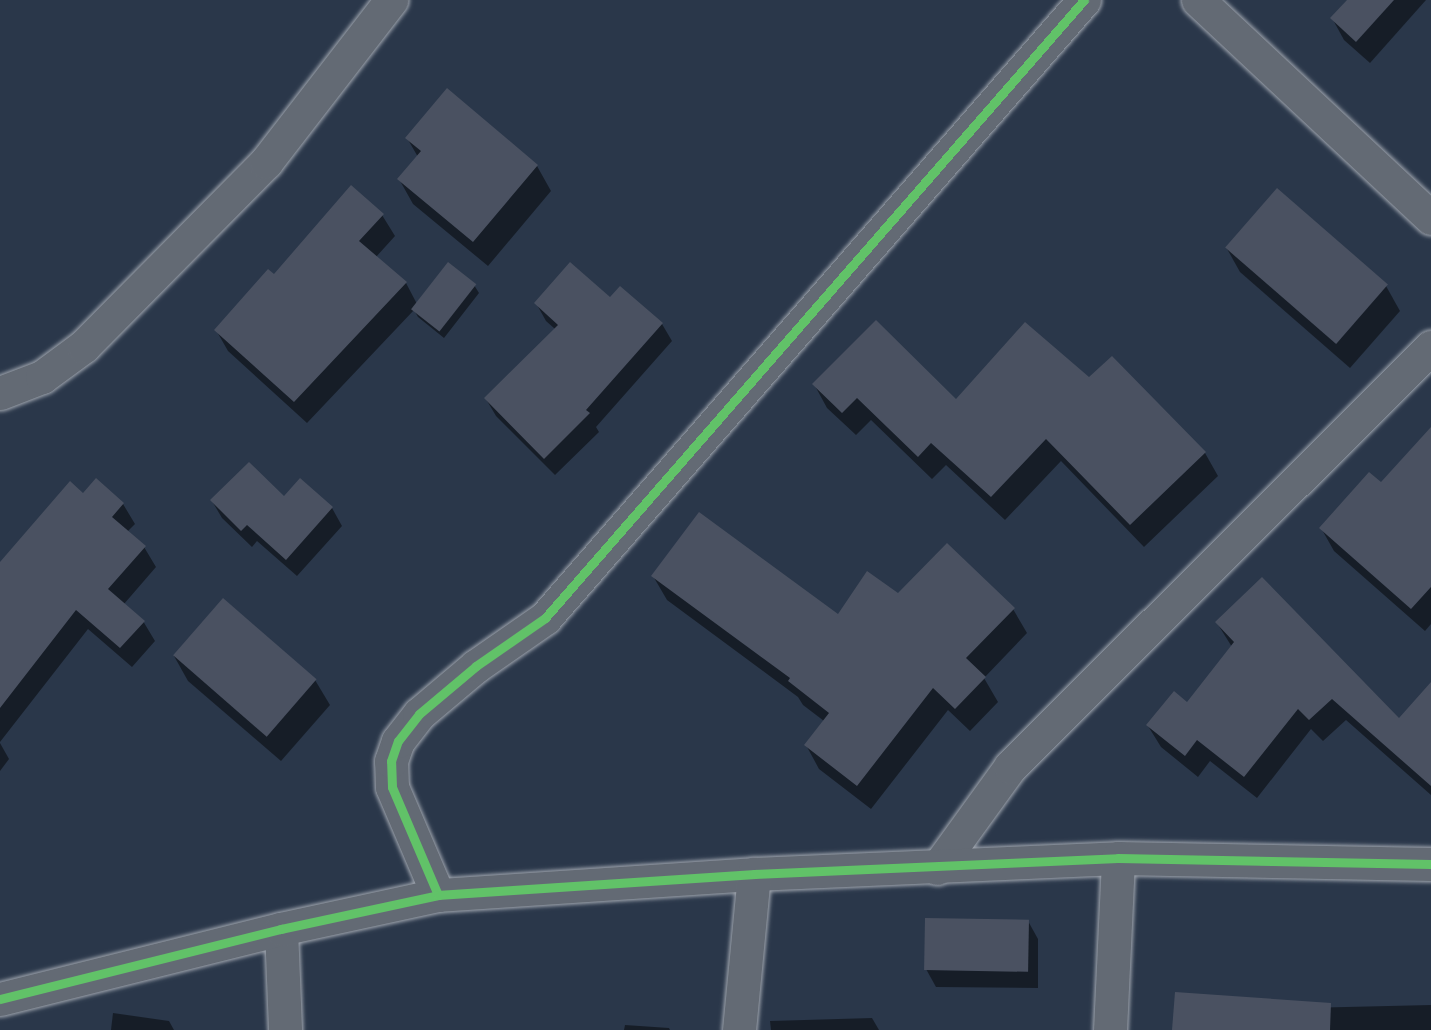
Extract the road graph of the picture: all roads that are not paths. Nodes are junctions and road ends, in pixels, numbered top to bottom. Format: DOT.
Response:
graph roads {
  1 [pos="391,0"];
  2 [pos="1083,0"];
  3 [pos="1198,0"];
  4 [pos="1431,218"];
  5 [pos="1431,347"];
  6 [pos="0,393"];
  7 [pos="1119,858"];
  8 [pos="1431,864"];
  9 [pos="937,868"];
  10 [pos="754,874"];
  11 [pos="438,895"];
  12 [pos="280,929"];
  13 [pos="0,999"];
  14 [pos="285,1030"];
  15 [pos="739,1030"];
  16 [pos="1110,1030"];
  1 -- 6 [label="street"];
  2 -- 11 [label="street"];
  3 -- 4 [label="street"];
  5 -- 9 [label="street"];
  7 -- 8 [label="street"];
  7 -- 9 [label="street"];
  7 -- 16 [label="street"];
  9 -- 10 [label="street"];
  10 -- 11 [label="street"];
  10 -- 15 [label="street"];
  11 -- 12 [label="street"];
  12 -- 13 [label="street"];
  12 -- 14 [label="street"];
}
